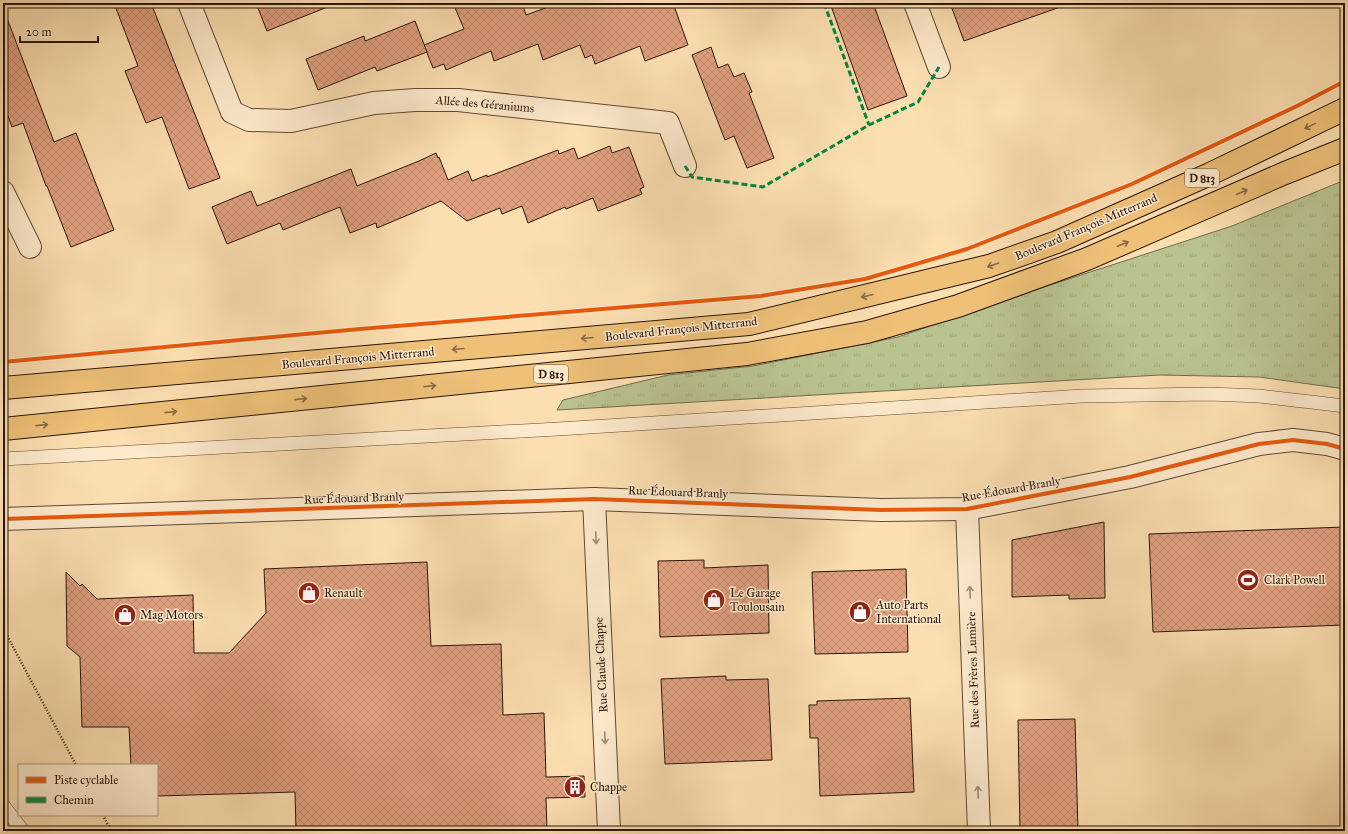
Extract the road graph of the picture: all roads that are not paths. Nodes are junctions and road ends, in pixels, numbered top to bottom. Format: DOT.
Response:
graph roads {
  1 [pos="189,3"];
  2 [pos="915,3"];
  3 [pos="939,67"];
  4 [pos="1345,109"];
  5 [pos="1345,149"];
  6 [pos="686,166"];
  7 [pos="3,192"];
  8 [pos="30,248"];
  9 [pos="3,388"];
  10 [pos="1345,406"];
  11 [pos="3,429"];
  12 [pos="1345,449"];
  13 [pos="3,460"];
  14 [pos="594,499"];
  15 [pos="967,509"];
  16 [pos="3,519"];
  17 [pos="3,805"];
  18 [pos="23,831"];
  19 [pos="609,831"];
  20 [pos="979,831"];
  1 -- 6 [label="street, Allée des Géraniums"];
  2 -- 3 [label="street"];
  4 -- 9 [label="main road, Boulevard François Mitterrand / D 813, one-way"];
  11 -- 5 [label="main road, D 813, one-way"];
  7 -- 8 [label="street"];
  10 -- 13 [label="lane"];
  12 -- 15 [label="street, Rue Édouard Branly"];
  14 -- 15 [label="street, Rue Édouard Branly"];
  14 -- 16 [label="street, Rue Édouard Branly"];
  14 -- 19 [label="street, Rue Claude Chappe, one-way"];
  20 -- 15 [label="street, Rue des Frères Lumière, one-way"];
  17 -- 18 [label="lane"];
}
